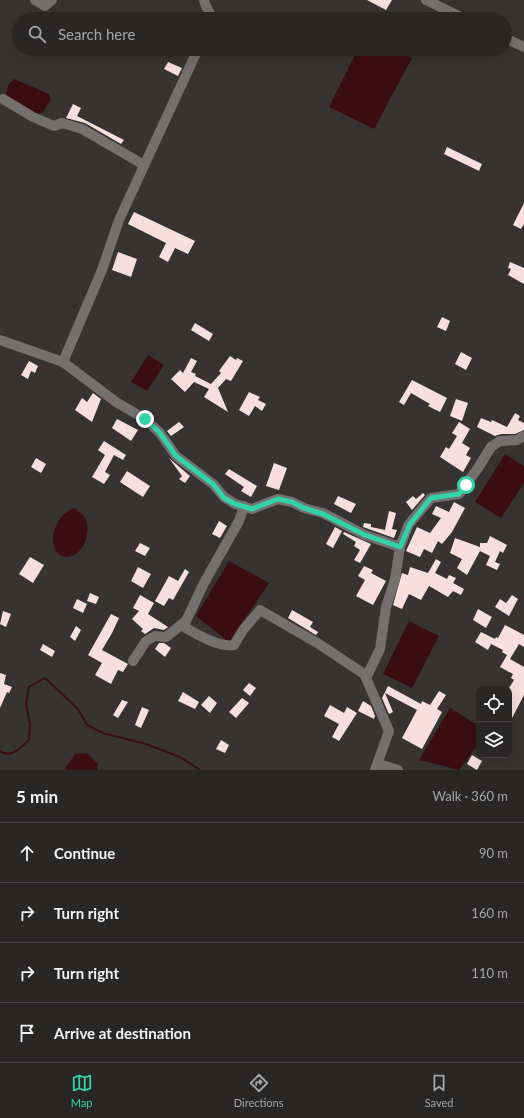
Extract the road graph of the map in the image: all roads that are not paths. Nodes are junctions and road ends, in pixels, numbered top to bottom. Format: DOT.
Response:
graph roads {
  1 [pos="35,0"];
  2 [pos="52,0"];
  3 [pos="204,0"];
  4 [pos="426,0"];
  5 [pos="210,12"];
  6 [pos="451,12"];
  7 [pos="512,41"];
  8 [pos="524,47"];
  9 [pos="195,56"];
  10 [pos="3,99"];
  11 [pos="144,165"];
  12 [pos="0,340"];
  13 [pos="63,362"];
  14 [pos="524,436"];
  15 [pos="244,506"];
  16 [pos="400,547"];
  17 [pos="181,625"];
  18 [pos="133,661"];
  19 [pos="367,676"];
  20 [pos="377,767"];
  21 [pos="398,770"];
  1 -- 2 [label="street"];
  3 -- 5 [label="street"];
  4 -- 6 [label="street"];
  7 -- 8 [label="street"];
  9 -- 11 [label="street"];
  10 -- 11 [label="street"];
  11 -- 13 [label="street"];
  12 -- 13 [label="street"];
  13 -- 15 [label="street"];
  14 -- 16 [label="street"];
  15 -- 16 [label="street"];
  15 -- 17 [label="street"];
  16 -- 19 [label="street"];
  17 -- 18 [label="street"];
  17 -- 19 [label="street"];
  19 -- 20 [label="street"];
  20 -- 21 [label="street"];
}
